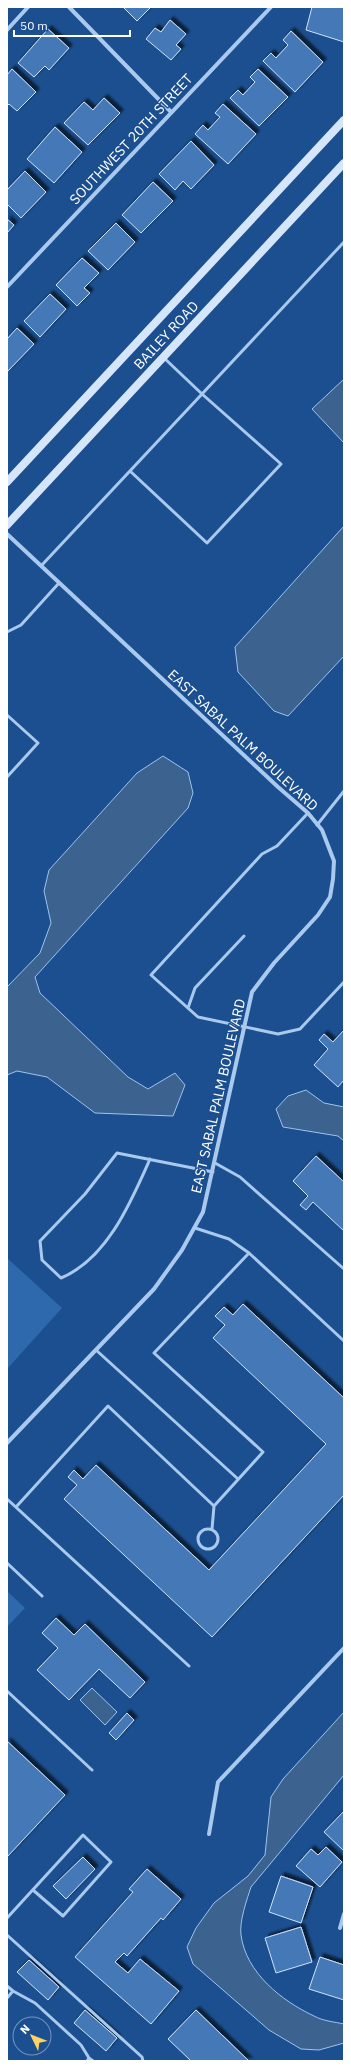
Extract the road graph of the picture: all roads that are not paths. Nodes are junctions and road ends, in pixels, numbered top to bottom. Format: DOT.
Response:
graph roads {
  1 [pos="28,7"];
  2 [pos="69,7"];
  3 [pos="271,7"];
  4 [pos="7,30"];
  5 [pos="170,112"];
  6 [pos="344,120"];
  7 [pos="344,163"];
  8 [pos="344,242"];
  9 [pos="7,287"];
  10 [pos="164,357"];
  11 [pos="202,394"];
  12 [pos="130,471"];
  13 [pos="7,482"];
  14 [pos="7,526"];
  15 [pos="7,534"];
  16 [pos="41,566"];
  17 [pos="59,583"];
  18 [pos="7,632"];
  19 [pos="7,714"];
  20 [pos="7,777"];
  21 [pos="344,791"];
  22 [pos="308,813"];
  23 [pos="317,825"];
  24 [pos="244,936"];
  25 [pos="344,982"];
  26 [pos="188,1008"];
  27 [pos="245,1026"];
  28 [pos="150,1160"];
  29 [pos="214,1163"];
  30 [pos="213,1172"];
  31 [pos="195,1228"];
  32 [pos="249,1253"];
  33 [pos="344,1269"];
  34 [pos="344,1341"];
  35 [pos="96,1350"];
  36 [pos="7,1443"];
  37 [pos="238,1479"];
  38 [pos="7,1499"];
  39 [pos="214,1506"];
  40 [pos="16,1507"];
  41 [pos="212,1529"];
  42 [pos="7,1563"];
  43 [pos="42,1596"];
  44 [pos="344,1648"];
  45 [pos="190,1666"];
  46 [pos="7,1691"];
  47 [pos="92,1770"];
  48 [pos="209,1834"];
  49 [pos="33,1890"];
  50 [pos="344,1914"];
  51 [pos="7,1918"];
  52 [pos="340,1928"];
  53 [pos="7,1935"];
  54 [pos="7,1986"];
  55 [pos="13,1991"];
  56 [pos="7,1998"];
  57 [pos="89,2058"];
  58 [pos="87,2061"];
  59 [pos="93,2061"];
  60 [pos="143,2061"];
  1 -- 4 [label="street"];
  2 -- 5 [label="street"];
  3 -- 5 [label="street, SOUTHWEST 20TH STREET"];
  5 -- 9 [label="street, SOUTHWEST 20TH STREET"];
  6 -- 13 [label="street, BAILEY ROAD"];
  7 -- 10 [label="street, BAILEY ROAD"];
  8 -- 11 [label="lane"];
  10 -- 11 [label="lane"];
  10 -- 14 [label="street, BAILEY ROAD"];
  11 -- 12 [label="lane"];
  11 -- 12 [label="lane"];
  12 -- 16 [label="lane"];
  15 -- 16 [label="street, EAST SABAL PALM BOULEVARD"];
  16 -- 17 [label="street, EAST SABAL PALM BOULEVARD"];
  17 -- 18 [label="lane"];
  17 -- 22 [label="street, EAST SABAL PALM BOULEVARD"];
  19 -- 20 [label="lane"];
  21 -- 23 [label="lane"];
  22 -- 23 [label="street, EAST SABAL PALM BOULEVARD"];
  22 -- 26 [label="lane"];
  23 -- 27 [label="street, EAST SABAL PALM BOULEVARD"];
  24 -- 26 [label="lane"];
  25 -- 27 [label="lane"];
  26 -- 27 [label="lane"];
  27 -- 29 [label="street, EAST SABAL PALM BOULEVARD"];
  28 -- 28 [label="lane"];
  28 -- 30 [label="lane"];
  29 -- 30 [label="street, EAST SABAL PALM BOULEVARD"];
  29 -- 33 [label="lane"];
  30 -- 31 [label="street, EAST SABAL PALM BOULEVARD"];
  31 -- 32 [label="lane"];
  31 -- 35 [label="street, EAST SABAL PALM BOULEVARD"];
  32 -- 34 [label="lane"];
  32 -- 37 [label="lane"];
  35 -- 36 [label="street, EAST SABAL PALM BOULEVARD"];
  35 -- 37 [label="lane"];
  37 -- 39 [label="lane"];
  38 -- 40 [label="lane"];
  39 -- 40 [label="lane"];
  39 -- 41 [label="lane"];
  40 -- 45 [label="lane"];
  41 -- 41 [label="lane"];
  42 -- 43 [label="lane"];
  44 -- 48 [label="street"];
  46 -- 47 [label="lane"];
  49 -- 49 [label="lane"];
  49 -- 51 [label="lane"];
  50 -- 52 [label="street"];
  53 -- 60 [label="lane"];
  54 -- 55 [label="lane"];
  55 -- 56 [label="lane"];
  55 -- 57 [label="lane"];
  57 -- 58 [label="lane"];
  57 -- 59 [label="lane"];
}
